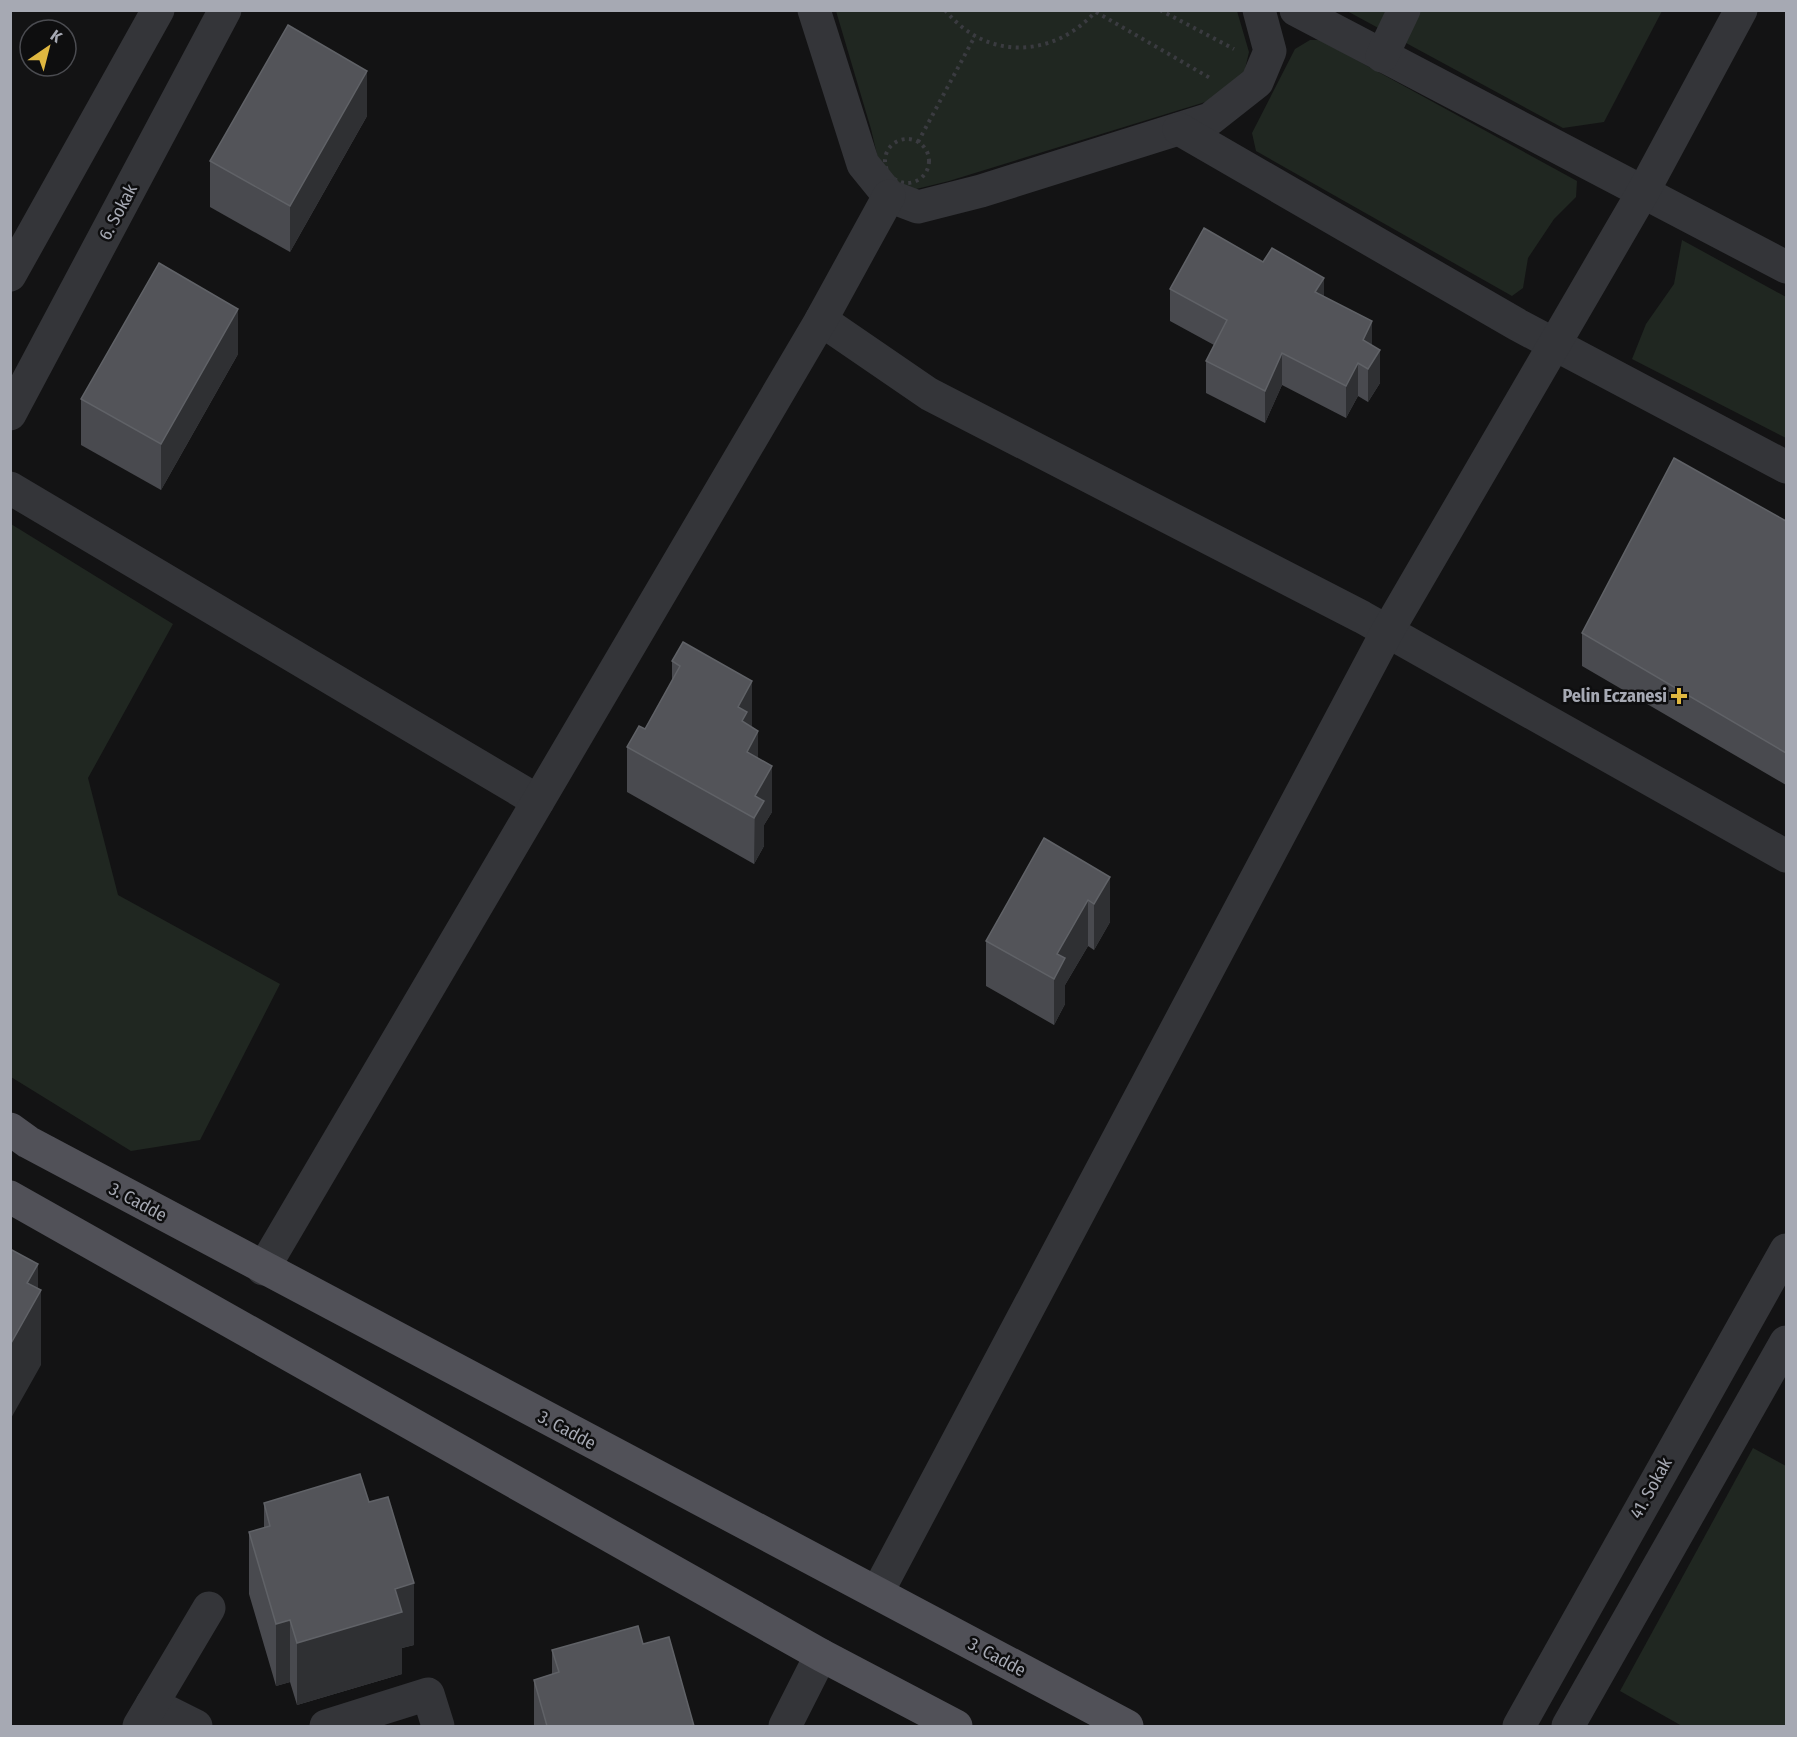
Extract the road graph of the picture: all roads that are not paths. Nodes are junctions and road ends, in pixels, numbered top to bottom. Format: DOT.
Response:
graph roads {
  1 [pos="158,10"];
  2 [pos="225,10"];
  3 [pos="814,10"];
  4 [pos="1259,10"];
  5 [pos="1296,10"];
  6 [pos="1404,10"];
  7 [pos="1741,10"];
  8 [pos="1382,56"];
  9 [pos="1179,129"];
  10 [pos="1643,192"];
  11 [pos="889,196"];
  12 [pos="1786,267"];
  13 [pos="10,275"];
  14 [pos="821,320"];
  15 [pos="1555,344"];
  16 [pos="10,414"];
  17 [pos="1786,467"];
  18 [pos="10,488"];
  19 [pos="1387,632"];
  20 [pos="538,801"];
  21 [pos="1786,856"];
  22 [pos="10,1129"];
  23 [pos="10,1197"];
  24 [pos="1786,1250"];
  25 [pos="263,1269"];
  26 [pos="1786,1342"];
  27 [pos="877,1593"];
  28 [pos="209,1608"];
  29 [pos="821,1655"];
  30 [pos="146,1715"];
  31 [pos="196,1726"];
  32 [pos="326,1726"];
  33 [pos="438,1726"];
  34 [pos="785,1726"];
  35 [pos="956,1726"];
  36 [pos="1127,1726"];
  37 [pos="1519,1726"];
  38 [pos="1568,1726"];
  1 -- 13 [label="street"];
  2 -- 16 [label="street, 6. Sokak"];
  3 -- 11 [label="street"];
  4 -- 9 [label="street"];
  5 -- 8 [label="street"];
  6 -- 8 [label="street"];
  7 -- 10 [label="street"];
  8 -- 10 [label="street"];
  9 -- 11 [label="street"];
  9 -- 15 [label="street"];
  10 -- 12 [label="street"];
  10 -- 15 [label="street"];
  11 -- 14 [label="street"];
  14 -- 19 [label="street"];
  14 -- 20 [label="street"];
  15 -- 17 [label="street"];
  15 -- 19 [label="street"];
  18 -- 20 [label="street"];
  19 -- 21 [label="street"];
  19 -- 27 [label="street"];
  20 -- 25 [label="street"];
  22 -- 25 [label="main road, 3. Cadde"];
  23 -- 29 [label="main road"];
  24 -- 37 [label="street, 41. Sokak"];
  25 -- 27 [label="main road, 3. Cadde"];
  26 -- 38 [label="street"];
  27 -- 36 [label="main road, 3. Cadde"];
  28 -- 30 [label="street"];
  29 -- 34 [label="street"];
  29 -- 35 [label="main road"];
  30 -- 31 [label="street"];
  32 -- 33 [label="street"];
}
